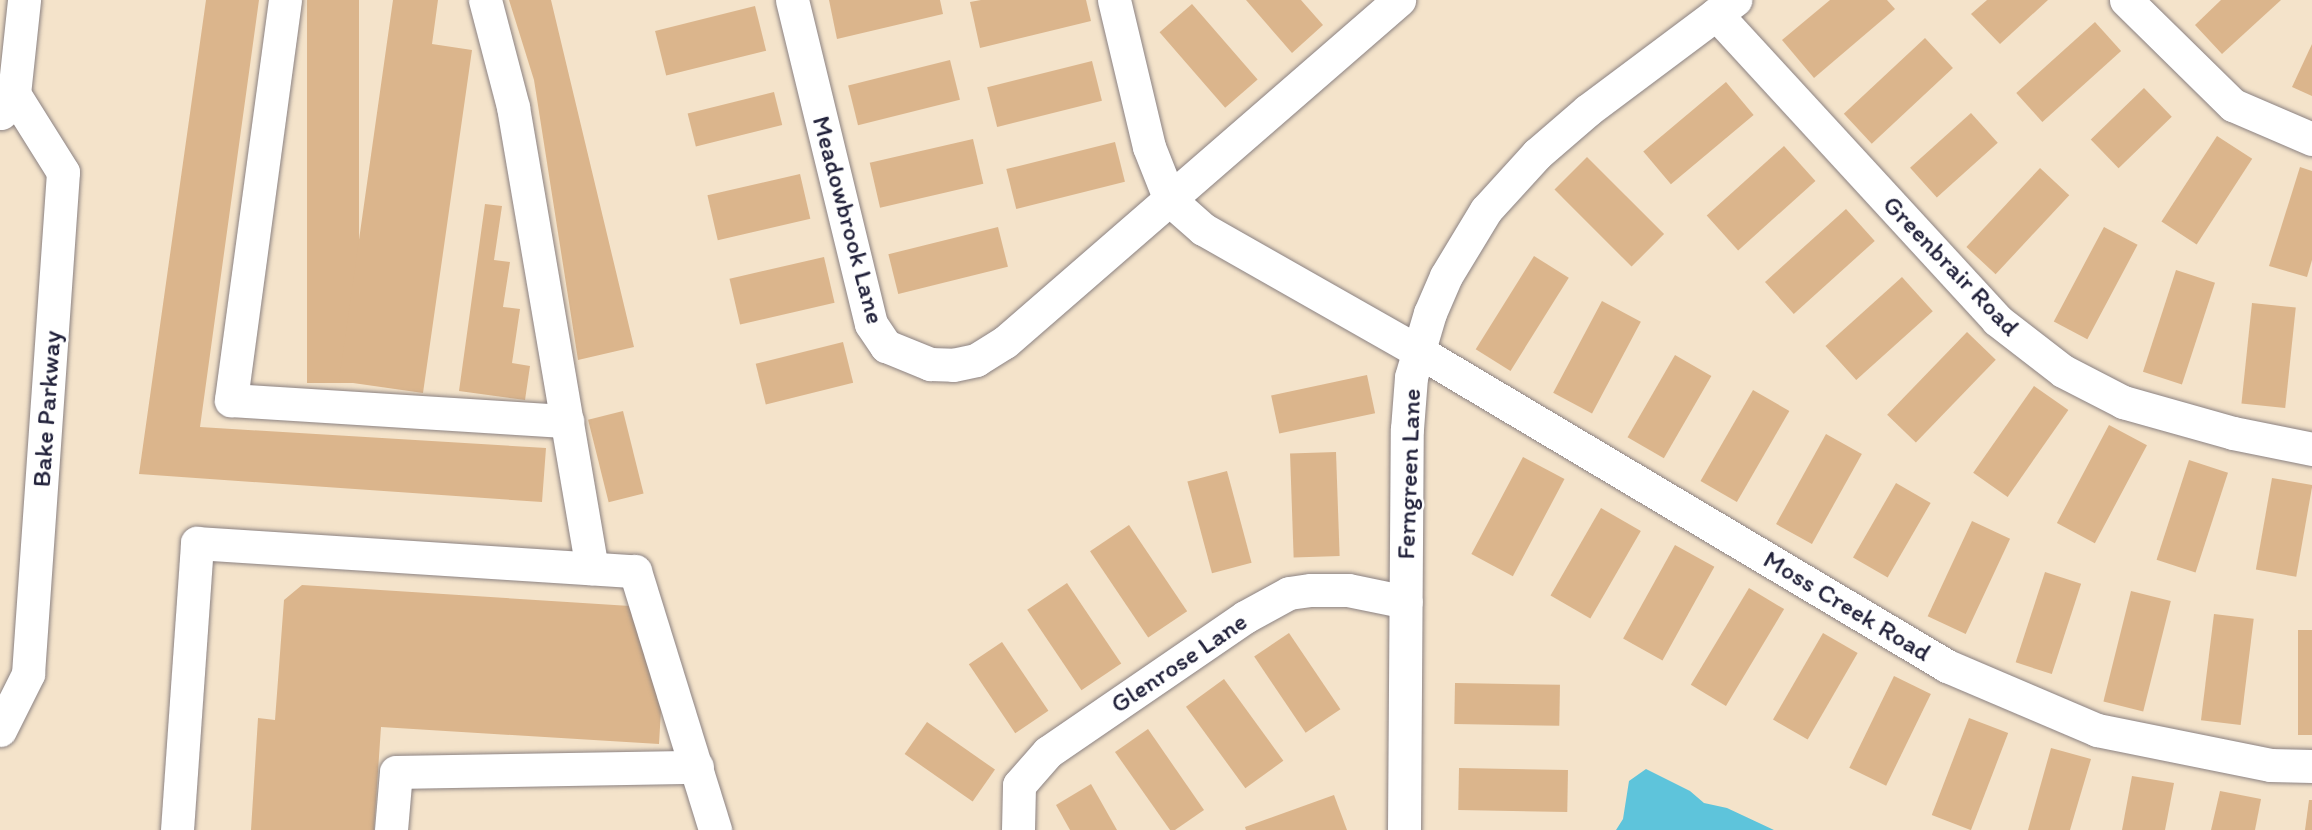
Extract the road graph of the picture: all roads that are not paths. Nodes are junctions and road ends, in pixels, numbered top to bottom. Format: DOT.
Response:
graph roads {
  1 [pos="24,0"];
  2 [pos="285,0"];
  3 [pos="485,0"];
  4 [pos="792,0"];
  5 [pos="1114,0"];
  6 [pos="1399,0"];
  7 [pos="2126,0"];
  8 [pos="1725,7"];
  9 [pos="7,104"];
  10 [pos="2312,139"];
  11 [pos="1170,200"];
  12 [pos="1418,351"];
  13 [pos="567,422"];
  14 [pos="2312,449"];
  15 [pos="592,568"];
  16 [pos="1406,602"];
  17 [pos="0,730"];
  18 [pos="2312,766"];
  19 [pos="697,767"];
  20 [pos="177,830"];
  21 [pos="391,830"];
  22 [pos="715,830"];
  23 [pos="1018,830"];
  24 [pos="1404,830"];
  1 -- 9 [label="street, Bake Parkway"];
  2 -- 13 [label="street"];
  3 -- 13 [label="street"];
  4 -- 11 [label="street, Meadowbrook Lane"];
  5 -- 11 [label="street"];
  6 -- 11 [label="street, Meadowbrook Lane"];
  7 -- 10 [label="street"];
  8 -- 12 [label="street, Ferngreen Lane"];
  8 -- 14 [label="street, Greenbrair Road"];
  9 -- 17 [label="street, Bake Parkway"];
  11 -- 12 [label="street"];
  12 -- 16 [label="street, Ferngreen Lane"];
  12 -- 18 [label="street, Moss Creek Road"];
  13 -- 15 [label="street"];
  15 -- 19 [label="street"];
  15 -- 20 [label="street"];
  16 -- 23 [label="street, Glenrose Lane"];
  16 -- 24 [label="street, Ferngreen Lane"];
  19 -- 21 [label="street"];
  19 -- 22 [label="street"];
}
